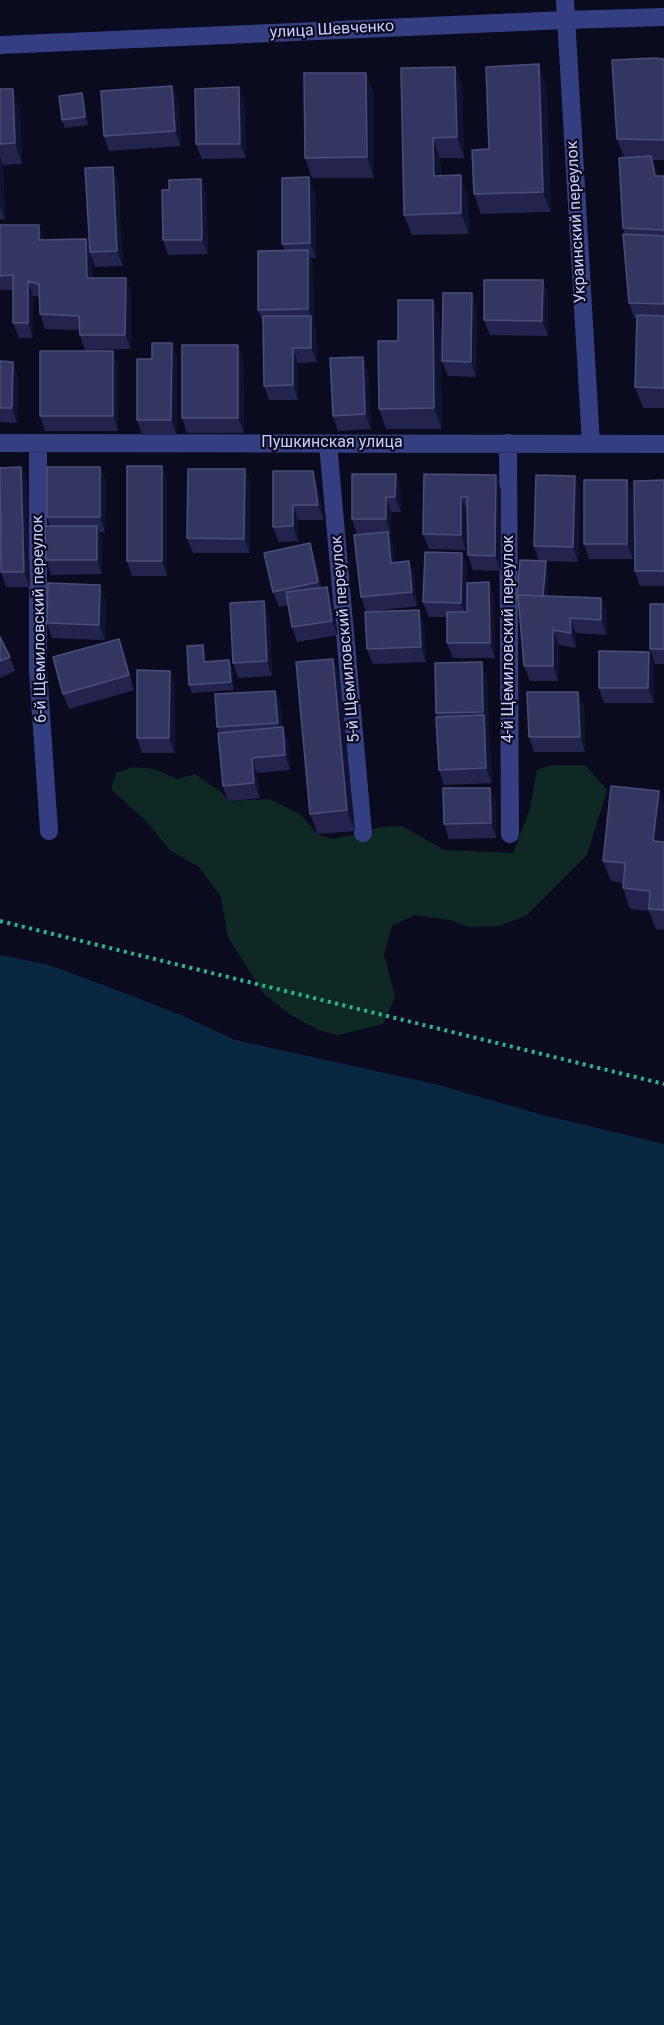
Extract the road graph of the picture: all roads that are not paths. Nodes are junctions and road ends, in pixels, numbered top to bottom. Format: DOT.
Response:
graph roads {
  1 [pos="565,0"];
  2 [pos="664,17"];
  3 [pos="565,20"];
  4 [pos="0,45"];
  5 [pos="0,443"];
  6 [pos="38,443"];
  7 [pos="508,443"];
  8 [pos="328,444"];
  9 [pos="591,444"];
  10 [pos="664,444"];
  11 [pos="49,831"];
  12 [pos="363,833"];
  13 [pos="510,834"];
  1 -- 3 [label="street, Украинский переулок"];
  2 -- 3 [label="street, улица Шевченко"];
  3 -- 4 [label="street, улица Шевченко"];
  3 -- 9 [label="street, Украинский переулок"];
  5 -- 6 [label="street, Пушкинская улица"];
  6 -- 8 [label="street, Пушкинская улица"];
  6 -- 11 [label="street, 6-й Щемиловский переулок"];
  7 -- 8 [label="street, Пушкинская улица"];
  7 -- 9 [label="street, Пушкинская улица"];
  7 -- 13 [label="street, 4-й Щемиловский переулок"];
  8 -- 12 [label="street, 5-й Щемиловский переулок"];
  9 -- 10 [label="street, Пушкинская улица"];
}
